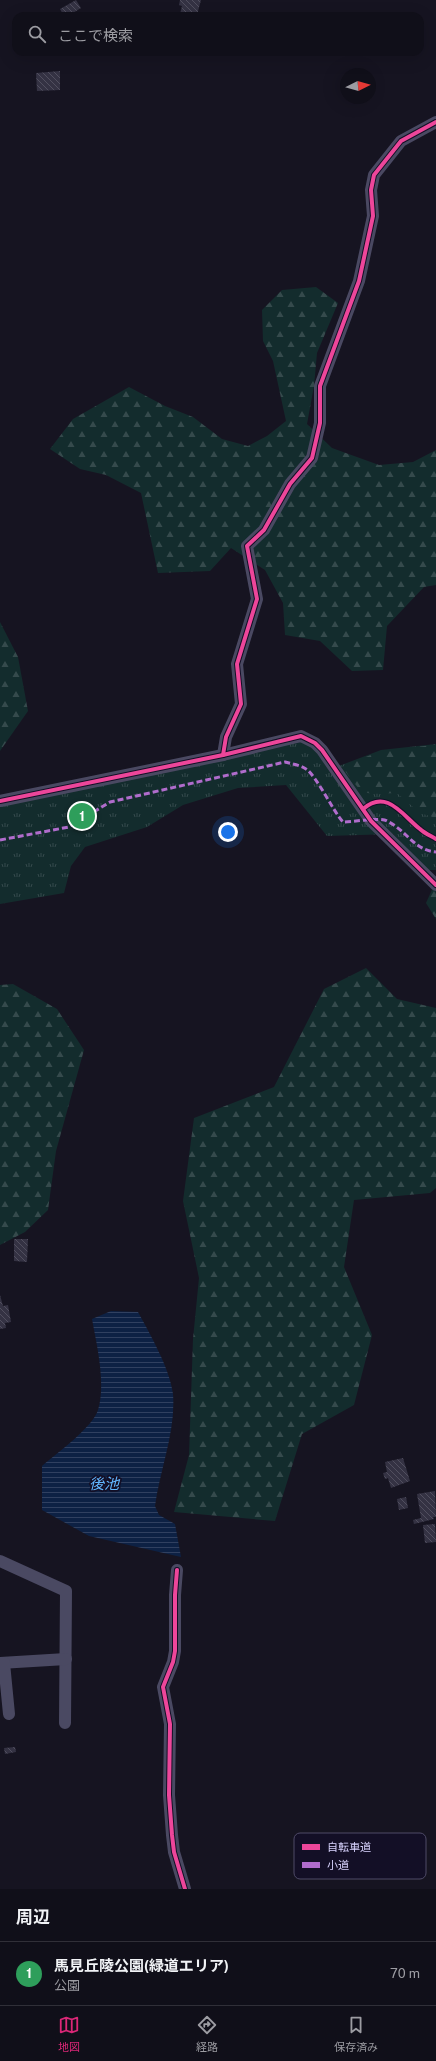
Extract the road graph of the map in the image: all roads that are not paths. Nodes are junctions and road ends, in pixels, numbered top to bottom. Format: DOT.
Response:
graph roads {
  1 [pos="436,122"];
  2 [pos="223,755"];
  3 [pos="0,800"];
  4 [pos="436,885"];
  5 [pos="0,1561"];
  6 [pos="177,1570"];
  7 [pos="66,1659"];
  8 [pos="2,1663"];
  9 [pos="8,1714"];
  10 [pos="65,1723"];
  11 [pos="185,1889"];
  1 -- 2 [label="street"];
  2 -- 3 [label="street"];
  2 -- 4 [label="street"];
  5 -- 7 [label="street"];
  6 -- 11 [label="street"];
  7 -- 8 [label="street"];
  7 -- 10 [label="street"];
  8 -- 9 [label="street"];
}
